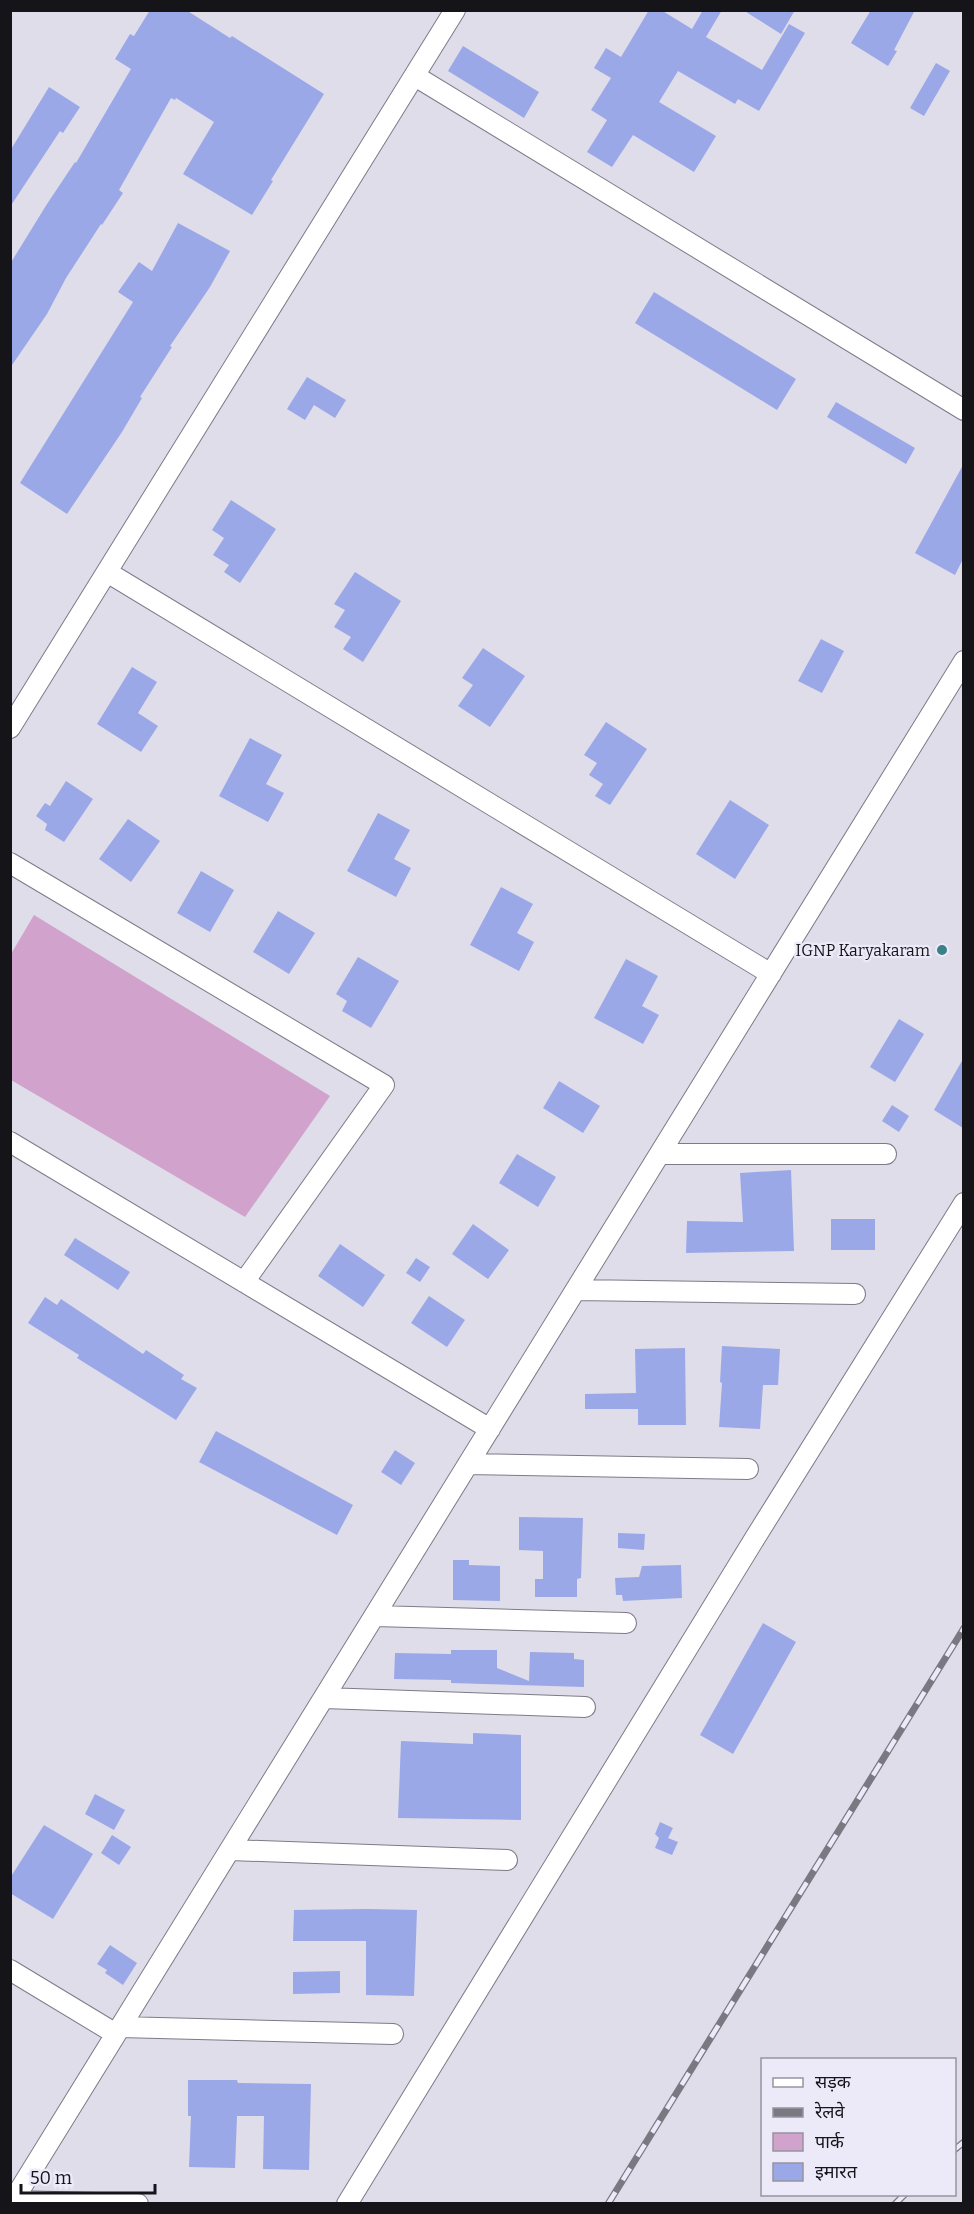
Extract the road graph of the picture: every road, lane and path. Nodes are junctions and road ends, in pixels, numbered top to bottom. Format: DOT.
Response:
graph roads {
  1 [pos="455,10"];
  2 [pos="415,76"];
  3 [pos="963,410"];
  4 [pos="107,572"];
  5 [pos="963,661"];
  6 [pos="10,728"];
  7 [pos="10,863"];
  8 [pos="771,974"];
  9 [pos="10,1142"];
  10 [pos="660,1154"];
  11 [pos="886,1154"];
  12 [pos="963,1203"];
  13 [pos="244,1282"];
  14 [pos="576,1290"];
  15 [pos="855,1294"];
  16 [pos="490,1429"];
  17 [pos="468,1464"];
  18 [pos="748,1469"];
  19 [pos="375,1616"];
  20 [pos="626,1623"];
  21 [pos="324,1698"];
  22 [pos="585,1707"];
  23 [pos="230,1850"];
  24 [pos="507,1860"];
  25 [pos="10,1970"];
  26 [pos="118,2030"];
  27 [pos="393,2034"];
  28 [pos="12,2202"];
  29 [pos="138,2204"];
  30 [pos="346,2204"];
  1 -- 2 [label="street"];
  2 -- 3 [label="street"];
  2 -- 4 [label="street"];
  4 -- 6 [label="street"];
  4 -- 8 [label="street"];
  5 -- 8 [label="street"];
  7 -- 13 [label="street"];
  8 -- 10 [label="street"];
  9 -- 13 [label="street"];
  10 -- 11 [label="street"];
  10 -- 14 [label="street"];
  12 -- 30 [label="street"];
  13 -- 16 [label="street"];
  14 -- 15 [label="street"];
  14 -- 16 [label="street"];
  16 -- 17 [label="street"];
  17 -- 18 [label="street"];
  17 -- 19 [label="street"];
  19 -- 20 [label="street"];
  19 -- 21 [label="street"];
  21 -- 22 [label="street"];
  21 -- 23 [label="street"];
  23 -- 24 [label="street"];
  23 -- 26 [label="street"];
  25 -- 26 [label="street"];
  26 -- 27 [label="street"];
  26 -- 28 [label="street"];
  28 -- 29 [label="street"];
}
